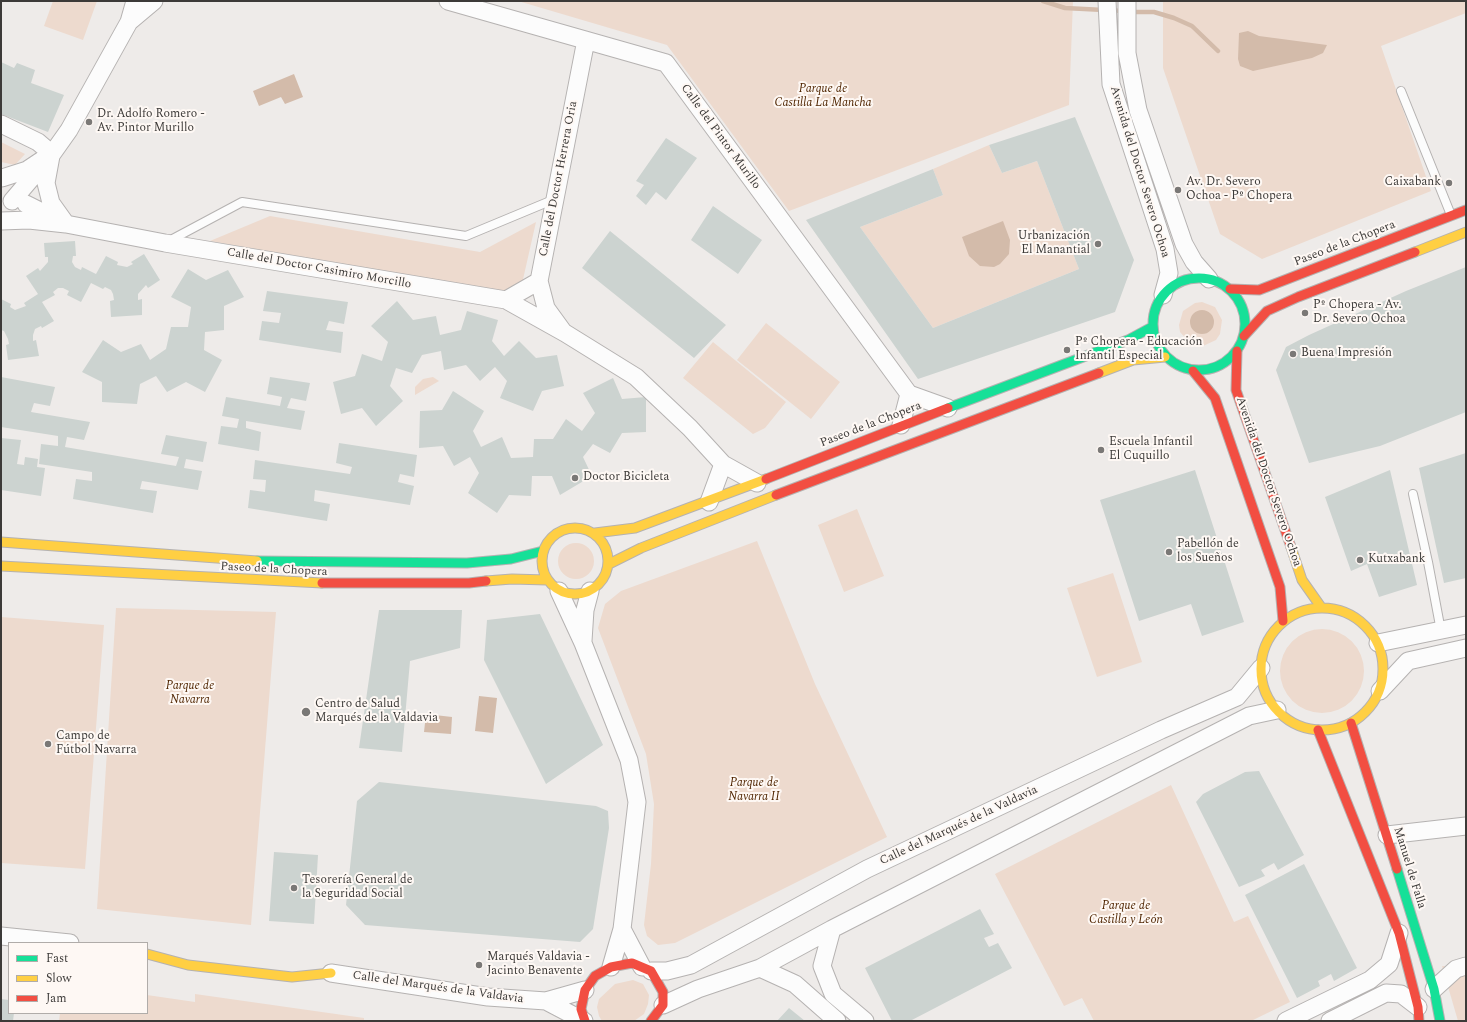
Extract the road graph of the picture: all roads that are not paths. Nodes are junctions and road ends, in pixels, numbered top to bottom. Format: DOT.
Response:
graph roads {
  1 [pos="135,1"];
  2 [pos="154,1"];
  3 [pos="448,1"];
  4 [pos="1107,1"];
  5 [pos="1127,1"];
  6 [pos="129,22"];
  7 [pos="586,40"];
  8 [pos="1402,91"];
  9 [pos="1,124"];
  10 [pos="52,154"];
  11 [pos="2,178"];
  12 [pos="556,198"];
  13 [pos="19,203"];
  14 [pos="1466,210"];
  15 [pos="1451,216"];
  16 [pos="1,220"];
  17 [pos="66,224"];
  18 [pos="1466,232"];
  19 [pos="164,243"];
  20 [pos="1209,279"];
  21 [pos="539,282"];
  22 [pos="1230,290"];
  23 [pos="1163,295"];
  24 [pos="506,300"];
  25 [pos="1152,327"];
  26 [pos="565,333"];
  27 [pos="1244,336"];
  28 [pos="1237,351"];
  29 [pos="1165,357"];
  30 [pos="1193,371"];
  31 [pos="909,394"];
  32 [pos="948,408"];
  33 [pos="902,425"];
  34 [pos="723,464"];
  35 [pos="757,483"];
  36 [pos="1413,494"];
  37 [pos="709,502"];
  38 [pos="595,533"];
  39 [pos="1,542"];
  40 [pos="543,551"];
  41 [pos="609,564"];
  42 [pos="1,566"];
  43 [pos="553,585"];
  44 [pos="590,591"];
  45 [pos="1321,607"];
  46 [pos="1284,621"];
  47 [pos="1466,625"];
  48 [pos="1441,630"];
  49 [pos="583,643"];
  50 [pos="1378,643"];
  51 [pos="1466,648"];
  52 [pos="1261,668"];
  53 [pos="1380,691"];
  54 [pos="1277,710"];
  55 [pos="1351,723"];
  56 [pos="1318,730"];
  57 [pos="1466,826"];
  58 [pos="1386,835"];
  59 [pos="622,929"];
  60 [pos="832,929"];
  61 [pos="1399,933"];
  62 [pos="1,936"];
  63 [pos="60,942"];
  64 [pos="148,951"];
  65 [pos="148,954"];
  66 [pos="187,954"];
  67 [pos="1466,966"];
  68 [pos="611,967"];
  69 [pos="294,968"];
  70 [pos="760,968"];
  71 [pos="646,969"];
  72 [pos="331,973"];
  73 [pos="1434,989"];
  74 [pos="585,990"];
  75 [pos="546,1001"];
  76 [pos="663,1005"];
  77 [pos="1418,1014"];
  78 [pos="584,1021"];
  79 [pos="651,1021"];
  80 [pos="837,1021"];
  81 [pos="865,1021"];
  82 [pos="1286,1021"];
  83 [pos="1330,1021"];
  84 [pos="1440,1021"];
  1 -- 6 [label="street"];
  2 -- 6 [label="street"];
  3 -- 7 [label="street, Calle del Pintor Murillo"];
  4 -- 23 [label="street, Avenida del Doctor Severo Ochoa"];
  5 -- 20 [label="street, Avenida del Doctor Severo Ochoa"];
  6 -- 10 [label="street"];
  7 -- 12 [label="street, Calle del Doctor Herrera Oria"];
  7 -- 31 [label="street, Calle del Pintor Murillo"];
  8 -- 15 [label="lane"];
  9 -- 10 [label="street"];
  10 -- 11 [label="street"];
  10 -- 13 [label="street"];
  10 -- 17 [label="street"];
  11 -- 13 [label="street"];
  12 -- 19 [label="lane"];
  12 -- 21 [label="street, Calle del Doctor Herrera Oria"];
  13 -- 16 [label="street"];
  13 -- 17 [label="street, Calle del Doctor Casimiro Morcillo"];
  14 -- 15 [label="main road, Paseo de la Chopera"];
  15 -- 22 [label="main road, Paseo de la Chopera"];
  16 -- 17 [label="street, Calle del Doctor Casimiro Morcillo"];
  17 -- 19 [label="street, Calle del Doctor Casimiro Morcillo"];
  18 -- 27 [label="main road"];
  19 -- 24 [label="street, Calle del Doctor Casimiro Morcillo"];
  20 -- 22 [label="main road"];
  20 -- 23 [label="main road"];
  21 -- 24 [label="street"];
  21 -- 26 [label="street, Calle del Doctor Casimiro Morcillo"];
  22 -- 27 [label="main road"];
  23 -- 25 [label="main road"];
  24 -- 26 [label="street, Calle del Doctor Casimiro Morcillo"];
  25 -- 29 [label="main road"];
  25 -- 32 [label="main road, Paseo de la Chopera"];
  26 -- 34 [label="street, Calle del Doctor Casimiro Morcillo"];
  27 -- 28 [label="main road"];
  28 -- 30 [label="main road"];
  28 -- 45 [label="main road, Avenida del Doctor Severo Ochoa"];
  29 -- 30 [label="main road"];
  29 -- 41 [label="main road"];
  30 -- 46 [label="main road, Avenida del Doctor Severo Ochoa"];
  31 -- 32 [label="street"];
  31 -- 33 [label="street"];
  32 -- 33 [label="main road, Paseo de la Chopera"];
  33 -- 35 [label="main road, Paseo de la Chopera"];
  34 -- 35 [label="street, Calle del Doctor Casimiro Morcillo"];
  34 -- 37 [label="street"];
  35 -- 37 [label="main road, Paseo de la Chopera"];
  36 -- 48 [label="lane"];
  37 -- 38 [label="main road, Paseo de la Chopera"];
  38 -- 40 [label="main road"];
  38 -- 41 [label="main road"];
  39 -- 40 [label="main road, Paseo de la Chopera"];
  40 -- 43 [label="main road"];
  41 -- 44 [label="main road"];
  42 -- 43 [label="main road, Paseo de la Chopera"];
  43 -- 44 [label="main road"];
  43 -- 49 [label="street"];
  44 -- 49 [label="street"];
  45 -- 46 [label="main road"];
  45 -- 50 [label="main road"];
  46 -- 52 [label="main road"];
  47 -- 48 [label="street"];
  48 -- 50 [label="street"];
  49 -- 59 [label="street"];
  50 -- 53 [label="main road"];
  51 -- 53 [label="street"];
  52 -- 54 [label="main road"];
  52 -- 71 [label="street, Calle del Marqués de la Valdavia"];
  53 -- 55 [label="main road"];
  54 -- 56 [label="main road"];
  54 -- 60 [label="street"];
  55 -- 56 [label="main road"];
  55 -- 58 [label="main road, Manuel de Falla"];
  56 -- 61 [label="main road"];
  57 -- 58 [label="street"];
  58 -- 73 [label="main road, Manuel de Falla"];
  59 -- 68 [label="street"];
  59 -- 71 [label="street"];
  60 -- 70 [label="street"];
  60 -- 81 [label="street"];
  61 -- 77 [label="main road"];
  61 -- 82 [label="street"];
  62 -- 63 [label="street"];
  64 -- 66 [label="main road"];
  65 -- 72 [label="main road, Calle del Marqués de la Valdavia"];
  67 -- 73 [label="street"];
  68 -- 71 [label="main road"];
  68 -- 74 [label="main road"];
  69 -- 72 [label="main road, Calle del Marqués de la Valdavia"];
  70 -- 76 [label="street"];
  70 -- 80 [label="street"];
  71 -- 76 [label="main road"];
  72 -- 75 [label="street, Calle del Marqués de la Valdavia"];
  73 -- 84 [label="main road, Manuel de Falla"];
  74 -- 75 [label="street, Calle del Marqués de la Valdavia"];
  74 -- 78 [label="main road"];
  75 -- 78 [label="street, Calle del Marqués de la Valdavia"];
  76 -- 79 [label="main road"];
  77 -- 83 [label="street"];
}
